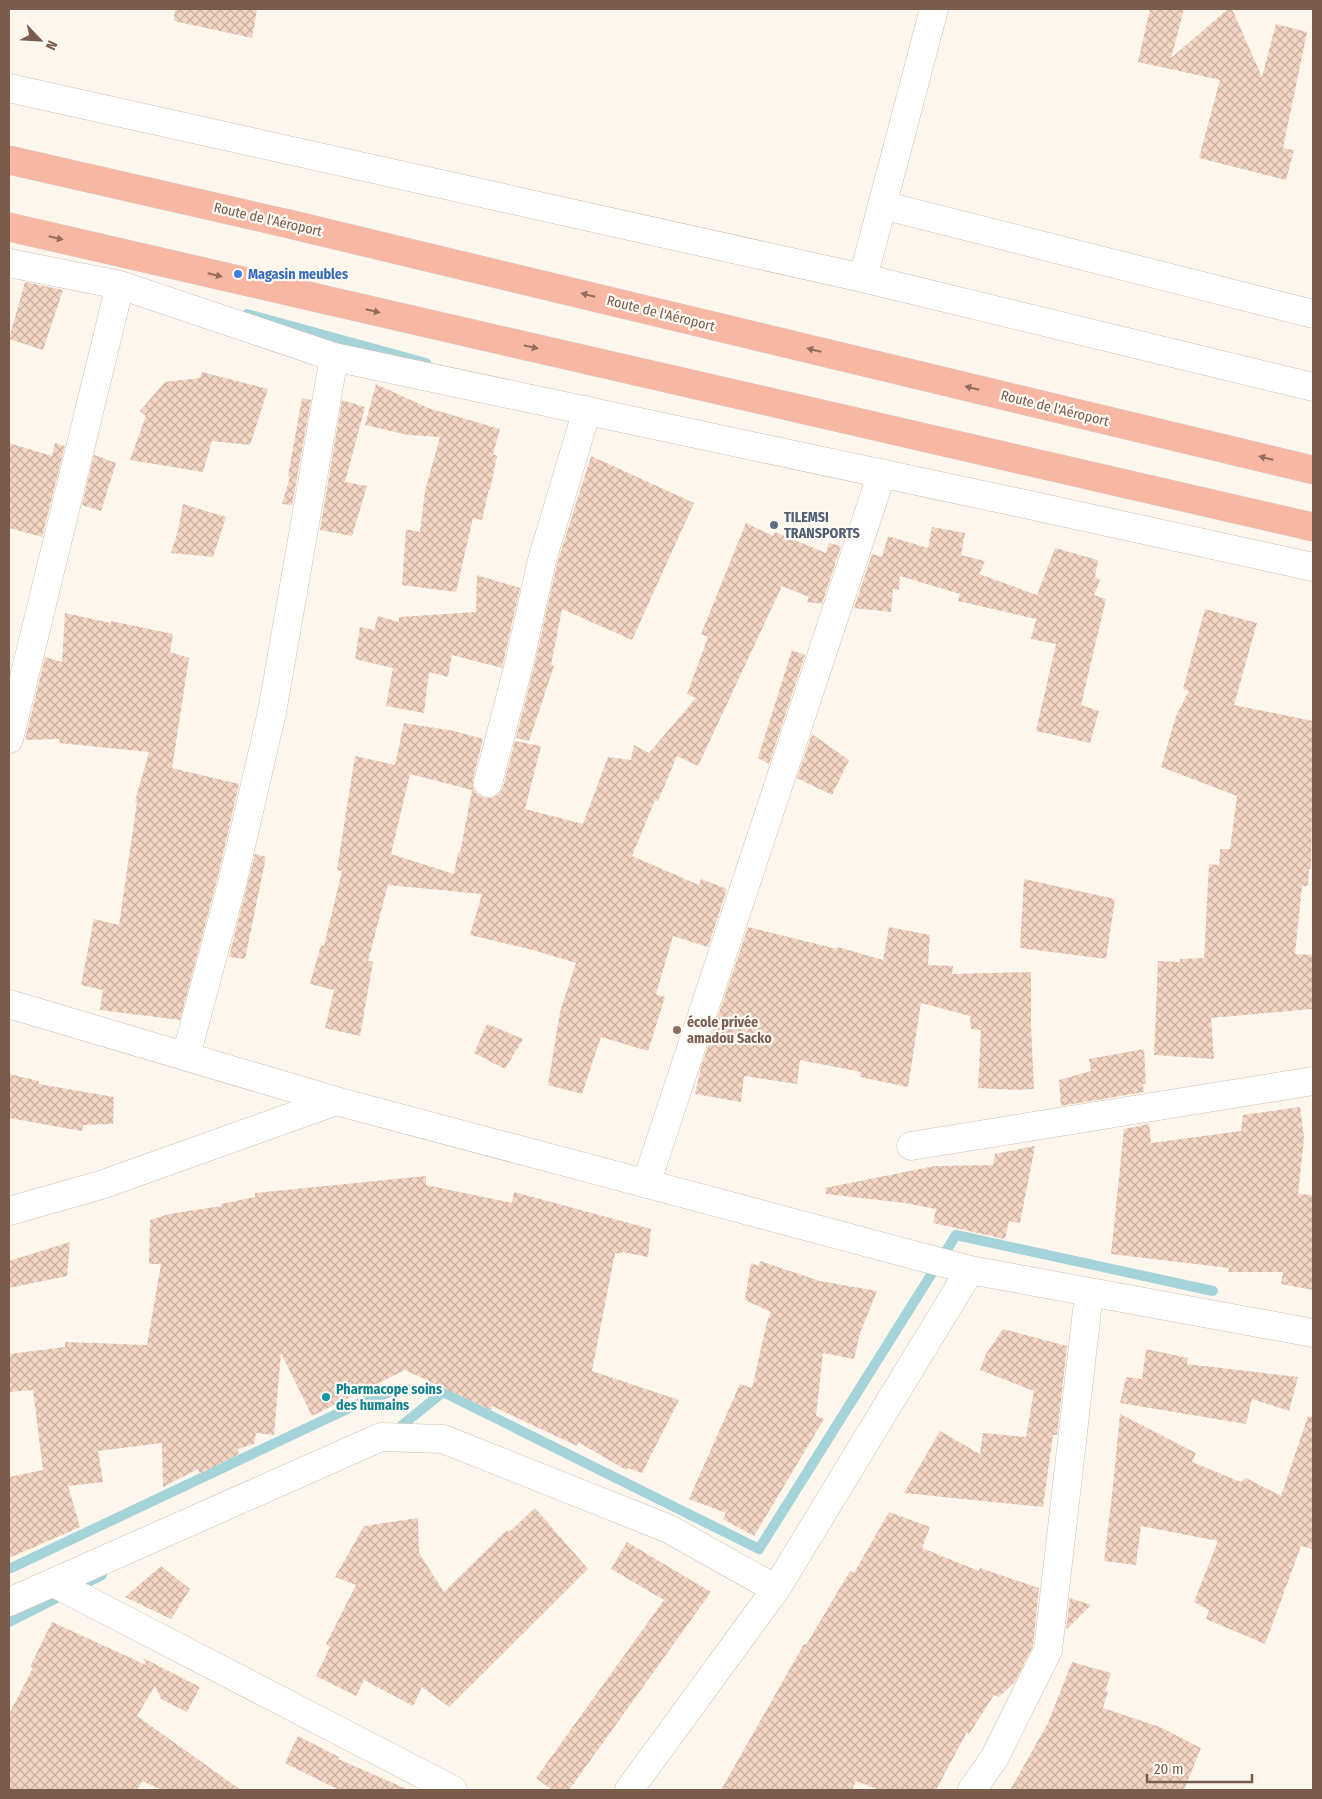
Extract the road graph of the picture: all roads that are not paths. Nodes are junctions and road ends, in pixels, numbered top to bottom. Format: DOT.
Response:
graph roads {
  1 [pos="934,9"];
  2 [pos="9,88"];
  3 [pos="9,160"];
  4 [pos="882,205"];
  5 [pos="9,227"];
  6 [pos="9,263"];
  7 [pos="863,278"];
  8 [pos="120,285"];
  9 [pos="1313,314"];
  10 [pos="334,357"];
  11 [pos="1313,387"];
  12 [pos="587,410"];
  13 [pos="1313,470"];
  14 [pos="882,473"];
  15 [pos="1313,527"];
  16 [pos="1313,567"];
  17 [pos="9,739"];
  18 [pos="488,783"];
  19 [pos="9,1004"];
  20 [pos="186,1056"];
  21 [pos="1313,1081"];
  22 [pos="336,1101"];
  23 [pos="910,1146"];
  24 [pos="646,1184"];
  25 [pos="9,1211"];
  26 [pos="970,1270"];
  27 [pos="1089,1293"];
  28 [pos="1313,1333"];
  29 [pos="54,1583"];
  30 [pos="776,1589"];
  31 [pos="9,1602"];
  32 [pos="640,1784"];
  33 [pos="453,1790"];
  34 [pos="972,1790"];
  1 -- 4 [label="street"];
  2 -- 7 [label="street"];
  13 -- 3 [label="highway, Route de l'Aéroport, one-way"];
  4 -- 7 [label="street"];
  4 -- 9 [label="street"];
  5 -- 15 [label="highway, one-way"];
  6 -- 8 [label="street"];
  7 -- 11 [label="street"];
  8 -- 10 [label="street"];
  8 -- 17 [label="street"];
  10 -- 12 [label="street"];
  10 -- 20 [label="street"];
  12 -- 14 [label="street"];
  12 -- 18 [label="street"];
  14 -- 16 [label="street"];
  14 -- 24 [label="street"];
  19 -- 20 [label="street"];
  20 -- 22 [label="street"];
  21 -- 23 [label="street"];
  22 -- 24 [label="street"];
  22 -- 25 [label="street"];
  24 -- 26 [label="street"];
  26 -- 27 [label="street"];
  26 -- 30 [label="street"];
  27 -- 28 [label="street"];
  27 -- 34 [label="street"];
  29 -- 30 [label="street"];
  29 -- 31 [label="street"];
  29 -- 33 [label="street"];
  30 -- 32 [label="street"];
}
